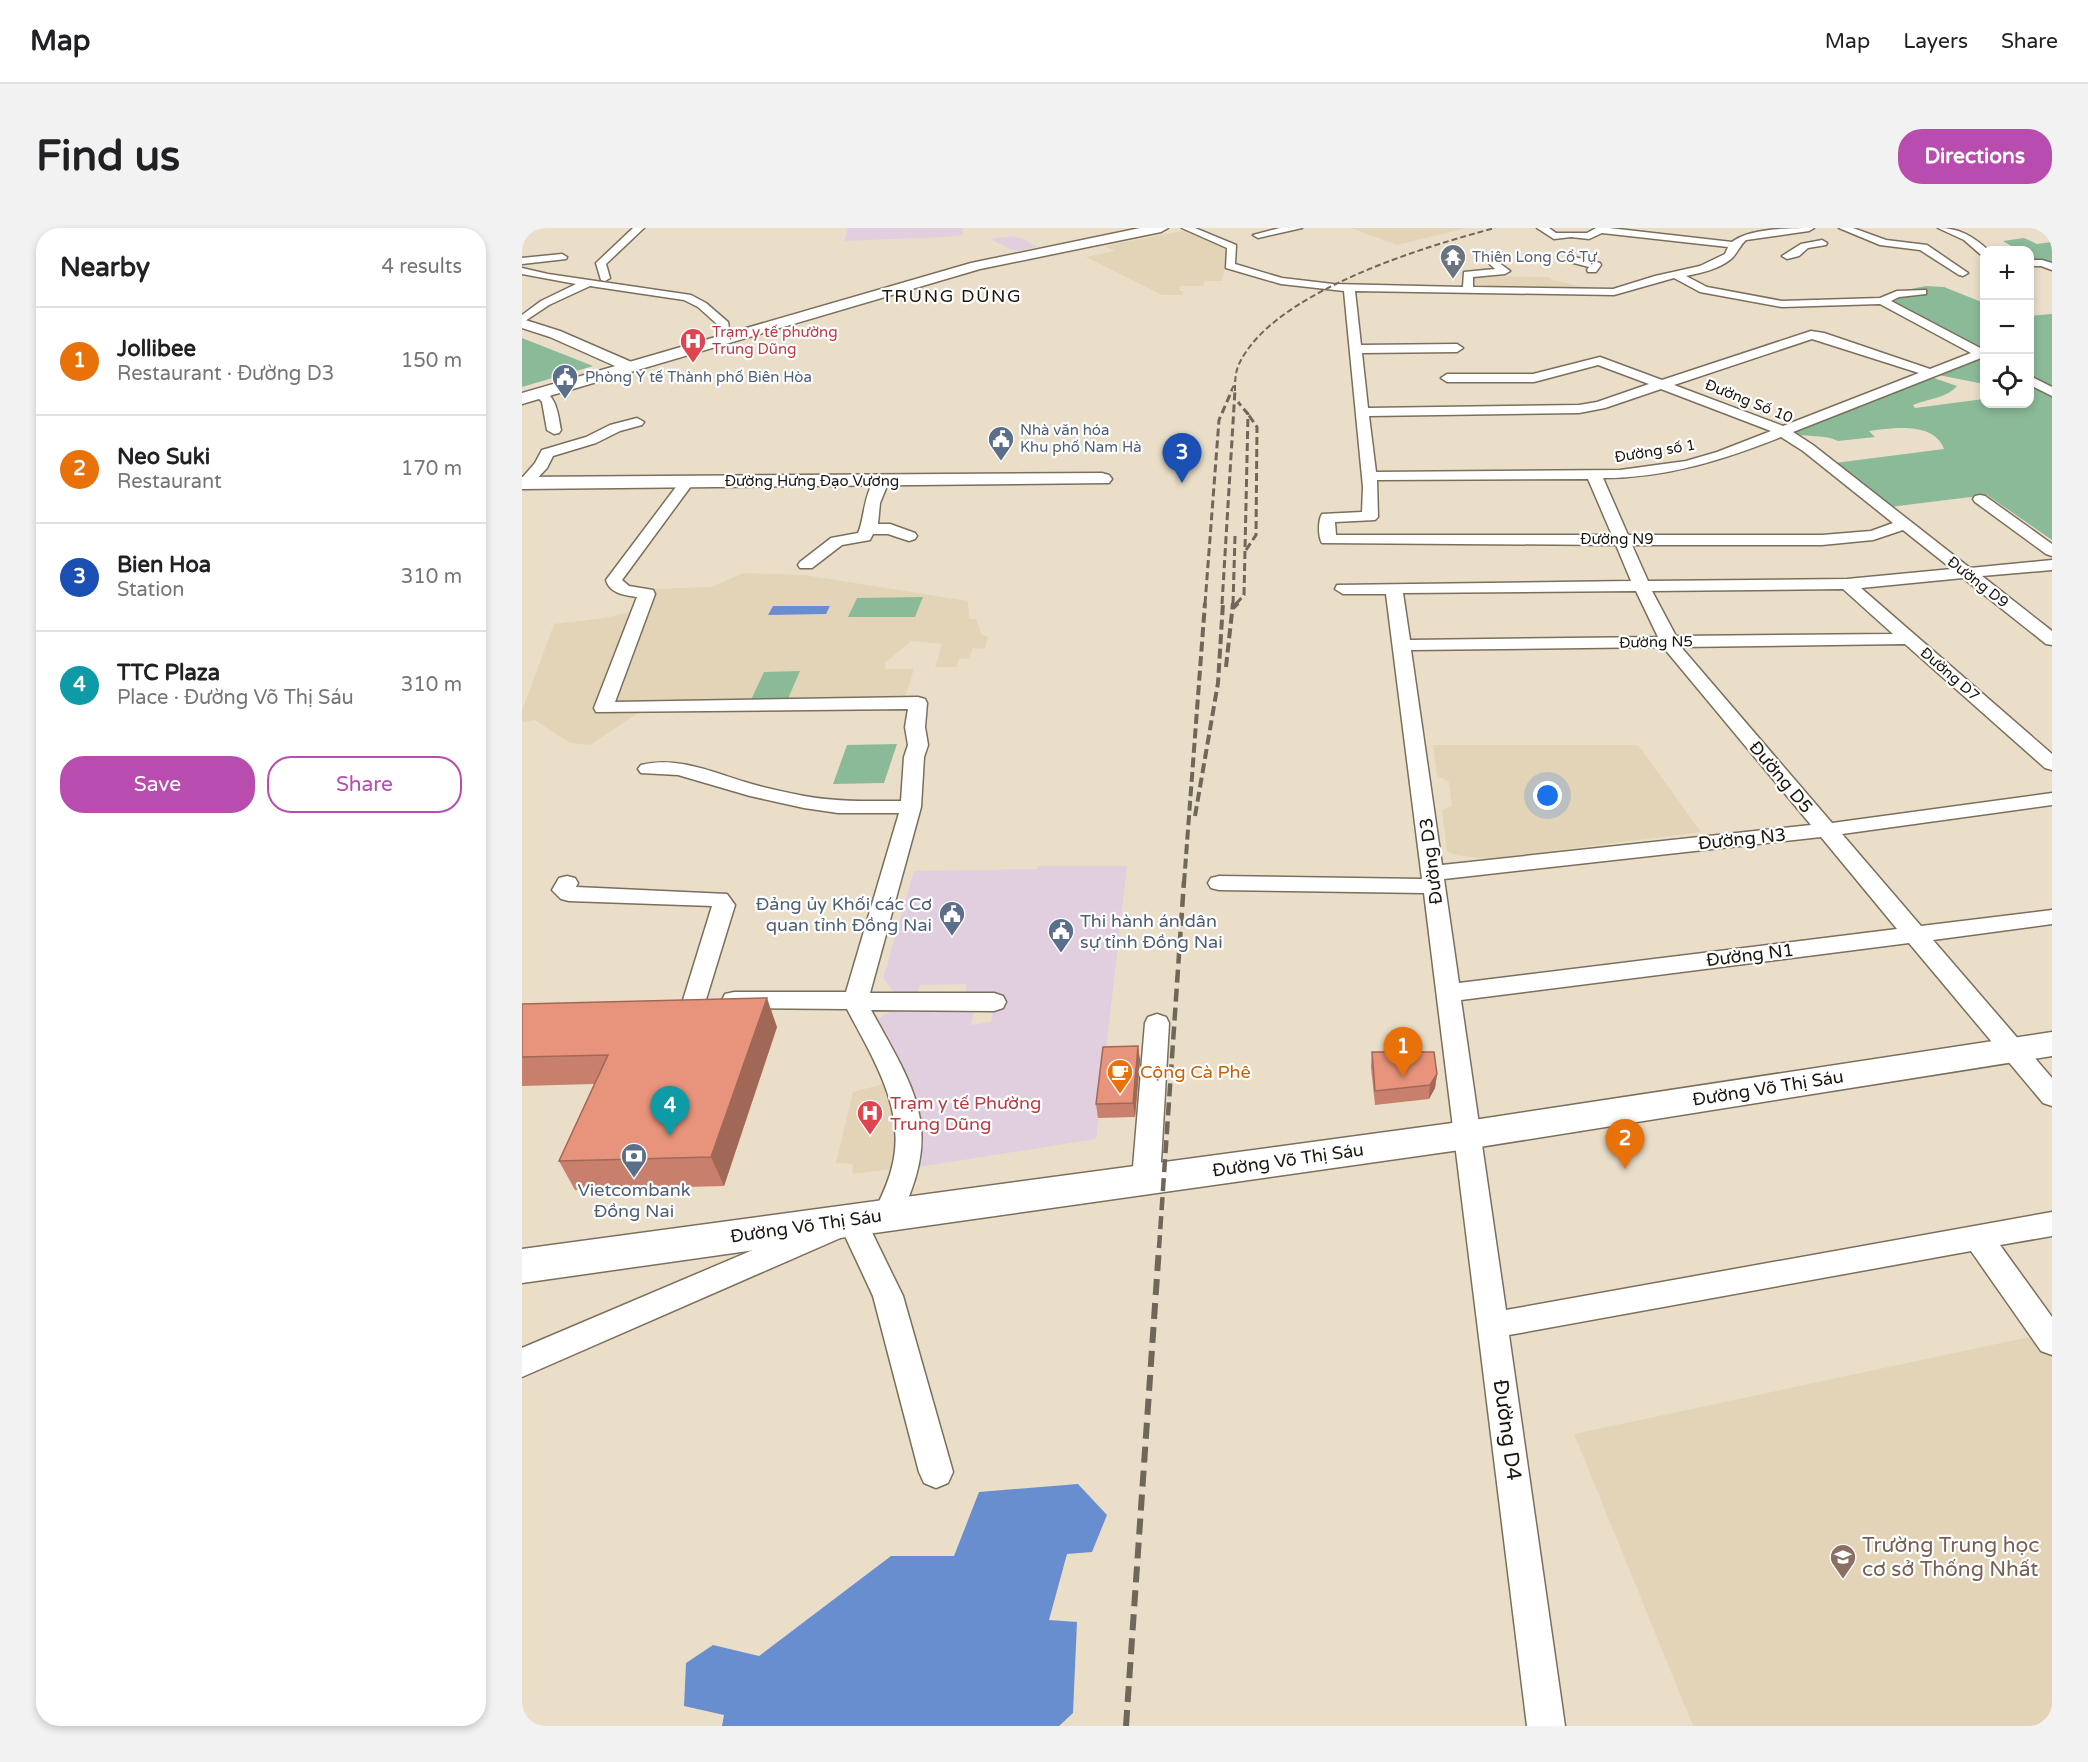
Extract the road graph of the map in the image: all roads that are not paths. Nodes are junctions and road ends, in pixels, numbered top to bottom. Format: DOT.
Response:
graph roads {
  1 [pos="639,228"];
  2 [pos="1161,228"];
  3 [pos="1187,228"];
  4 [pos="1242,228"];
  5 [pos="1542,228"];
  6 [pos="1745,228"];
  7 [pos="1809,228"];
  8 [pos="1844,228"];
  9 [pos="1943,228"];
  10 [pos="1788,229"];
  11 [pos="1679,230"];
  12 [pos="1617,232"];
  13 [pos="1726,232"];
  14 [pos="1300,233"];
  15 [pos="1258,235"];
  16 [pos="1760,235"];
  17 [pos="1686,240"];
  18 [pos="1610,241"];
  19 [pos="1737,242"];
  20 [pos="1822,243"];
  21 [pos="1883,243"];
  22 [pos="1278,244"];
  23 [pos="1980,248"];
  24 [pos="1560,250"];
  25 [pos="1899,253"];
  26 [pos="1486,256"];
  27 [pos="1787,256"];
  28 [pos="562,257"];
  29 [pos="522,261"];
  30 [pos="2034,263"];
  31 [pos="2052,267"];
  32 [pos="1286,270"];
  33 [pos="1592,270"];
  34 [pos="522,271"];
  35 [pos="1692,272"];
  36 [pos="1676,275"];
  37 [pos="1262,276"];
  38 [pos="1940,276"];
  39 [pos="605,278"];
  40 [pos="588,283"];
  41 [pos="1731,283"];
  42 [pos="1349,288"];
  43 [pos="1468,291"];
  44 [pos="1922,292"];
  45 [pos="1574,293"];
  46 [pos="1882,301"];
  47 [pos="1567,308"];
  48 [pos="522,321"];
  49 [pos="725,340"];
  50 [pos="1457,348"];
  51 [pos="1355,349"];
  52 [pos="1980,352"];
  53 [pos="1980,355"];
  54 [pos="630,367"];
  55 [pos="1930,373"];
  56 [pos="1447,379"];
  57 [pos="2034,382"];
  58 [pos="1661,385"];
  59 [pos="2052,392"];
  60 [pos="540,393"];
  61 [pos="522,399"];
  62 [pos="1362,412"];
  63 [pos="637,422"];
  64 [pos="554,430"];
  65 [pos="1780,430"];
  66 [pos="1594,475"];
  67 [pos="1369,476"];
  68 [pos="1102,479"];
  69 [pos="882,481"];
  70 [pos="687,482"];
  71 [pos="524,483"];
  72 [pos="1980,499"];
  73 [pos="1905,524"];
  74 [pos="869,529"];
  75 [pos="909,536"];
  76 [pos="1622,539"];
  77 [pos="2052,551"];
  78 [pos="806,565"];
  79 [pos="2052,565"];
  80 [pos="1967,574"];
  81 [pos="1847,584"];
  82 [pos="1642,587"];
  83 [pos="1394,588"];
  84 [pos="1343,589"];
  85 [pos="1910,639"];
  86 [pos="2052,640"];
  87 [pos="1669,642"];
  88 [pos="1402,645"];
  89 [pos="2052,764"];
  90 [pos="648,769"];
  91 [pos="2052,799"];
  92 [pos="911,807"];
  93 [pos="1826,830"];
  94 [pos="1433,879"];
  95 [pos="567,883"];
  96 [pos="1219,883"];
  97 [pos="2052,917"];
  98 [pos="1915,935"];
  99 [pos="1448,993"];
  100 [pos="855,1002"];
  101 [pos="994,1002"];
  102 [pos="1157,1023"];
  103 [pos="2052,1044"];
  104 [pos="2012,1051"];
  105 [pos="2052,1096"];
  106 [pos="1467,1135"];
  107 [pos="1146,1179"];
  108 [pos="869,1218"];
  109 [pos="2052,1224"];
  110 [pos="1978,1238"];
  111 [pos="522,1266"];
  112 [pos="1493,1325"];
  113 [pos="2052,1341"];
  114 [pos="522,1363"];
  115 [pos="936,1472"];
  116 [pos="1546,1726"];
  1 -- 39 [label="street"];
  2 -- 49 [label="main road"];
  3 -- 37 [label="street"];
  4 -- 15 [label="street"];
  5 -- 24 [label="street"];
  6 -- 16 [label="street"];
  7 -- 10 [label="street"];
  8 -- 21 [label="street"];
  9 -- 23 [label="street"];
  10 -- 16 [label="street"];
  11 -- 17 [label="street"];
  12 -- 17 [label="street"];
  12 -- 18 [label="street"];
  12 -- 24 [label="street"];
  13 -- 19 [label="street"];
  14 -- 15 [label="street"];
  15 -- 22 [label="street"];
  16 -- 19 [label="street"];
  17 -- 19 [label="street"];
  19 -- 35 [label="street"];
  20 -- 27 [label="street"];
  21 -- 25 [label="street"];
  21 -- 38 [label="street"];
  24 -- 33 [label="street"];
  26 -- 43 [label="street"];
  28 -- 29 [label="street"];
  30 -- 31 [label="street"];
  32 -- 37 [label="street"];
  34 -- 40 [label="street"];
  35 -- 36 [label="street"];
  35 -- 41 [label="street"];
  36 -- 45 [label="street"];
  36 -- 46 [label="street"];
  37 -- 42 [label="street"];
  40 -- 48 [label="street"];
  40 -- 49 [label="street"];
  42 -- 43 [label="street"];
  42 -- 51 [label="street"];
  43 -- 45 [label="street"];
  44 -- 46 [label="street"];
  45 -- 47 [label="street"];
  46 -- 52 [label="street"];
  48 -- 54 [label="street"];
  49 -- 54 [label="main road"];
  50 -- 56 [label="street"];
  51 -- 56 [label="street"];
  51 -- 62 [label="street"];
  53 -- 55 [label="street, Đường số 1"];
  54 -- 60 [label="main road"];
  55 -- 58 [label="street"];
  55 -- 65 [label="street, Đường số 1"];
  56 -- 58 [label="street, Đường Số 10"];
  56 -- 58 [label="street"];
  56 -- 62 [label="street"];
  57 -- 59 [label="street"];
  58 -- 65 [label="street, Đường Số 10"];
  60 -- 61 [label="main road"];
  60 -- 64 [label="street"];
  62 -- 67 [label="street"];
  63 -- 71 [label="street"];
  65 -- 66 [label="street, Đường số 1"];
  65 -- 73 [label="street, Đường Số 10"];
  66 -- 67 [label="street, Đường số 1"];
  66 -- 76 [label="street, Đường D5"];
  67 -- 76 [label="street, Đường N9"];
  68 -- 69 [label="main road, Đường Hưng Đạo Vương"];
  69 -- 70 [label="main road, Đường Hưng Đạo Vương"];
  69 -- 74 [label="street"];
  70 -- 71 [label="main road, Đường Hưng Đạo Vương"];
  70 -- 92 [label="street"];
  72 -- 77 [label="street"];
  73 -- 76 [label="street, Đường N9"];
  73 -- 80 [label="street, Đường D9"];
  74 -- 75 [label="street"];
  74 -- 78 [label="street"];
  76 -- 82 [label="street, Đường D5"];
  79 -- 80 [label="street"];
  80 -- 81 [label="street"];
  80 -- 86 [label="street, Đường D9"];
  81 -- 82 [label="street"];
  81 -- 85 [label="street, Đường D7"];
  82 -- 83 [label="street"];
  82 -- 87 [label="street, Đường D5"];
  83 -- 84 [label="street"];
  83 -- 88 [label="street, Đường D3"];
  85 -- 87 [label="street, Đường N5"];
  85 -- 89 [label="street, Đường D7"];
  87 -- 88 [label="street, Đường N5"];
  87 -- 93 [label="street, Đường D5"];
  88 -- 94 [label="street, Đường D3"];
  90 -- 92 [label="street"];
  91 -- 93 [label="street, Đường N3"];
  92 -- 100 [label="street"];
  93 -- 94 [label="street, Đường N3"];
  93 -- 98 [label="street, Đường D5"];
  94 -- 96 [label="street, Đường N3"];
  94 -- 99 [label="street, Đường D3"];
  95 -- 100 [label="street"];
  97 -- 98 [label="street, Đường N1"];
  98 -- 99 [label="street, Đường N1"];
  98 -- 104 [label="street, Đường D5"];
  99 -- 106 [label="street, Đường D3"];
  100 -- 101 [label="street"];
  100 -- 108 [label="street"];
  102 -- 107 [label="street"];
  103 -- 104 [label="main road, Đường Võ Thị Sáu"];
  104 -- 105 [label="street, Đường D5"];
  104 -- 106 [label="main road, Đường Võ Thị Sáu"];
  106 -- 107 [label="main road, Đường Võ Thị Sáu"];
  106 -- 112 [label="street, Đường D4"];
  107 -- 108 [label="main road, Đường Võ Thị Sáu"];
  108 -- 111 [label="main road, Đường Võ Thị Sáu"];
  108 -- 114 [label="street"];
  108 -- 115 [label="street"];
  109 -- 110 [label="street"];
  110 -- 112 [label="street"];
  110 -- 113 [label="street"];
  112 -- 116 [label="street, Đường D4"];
}
